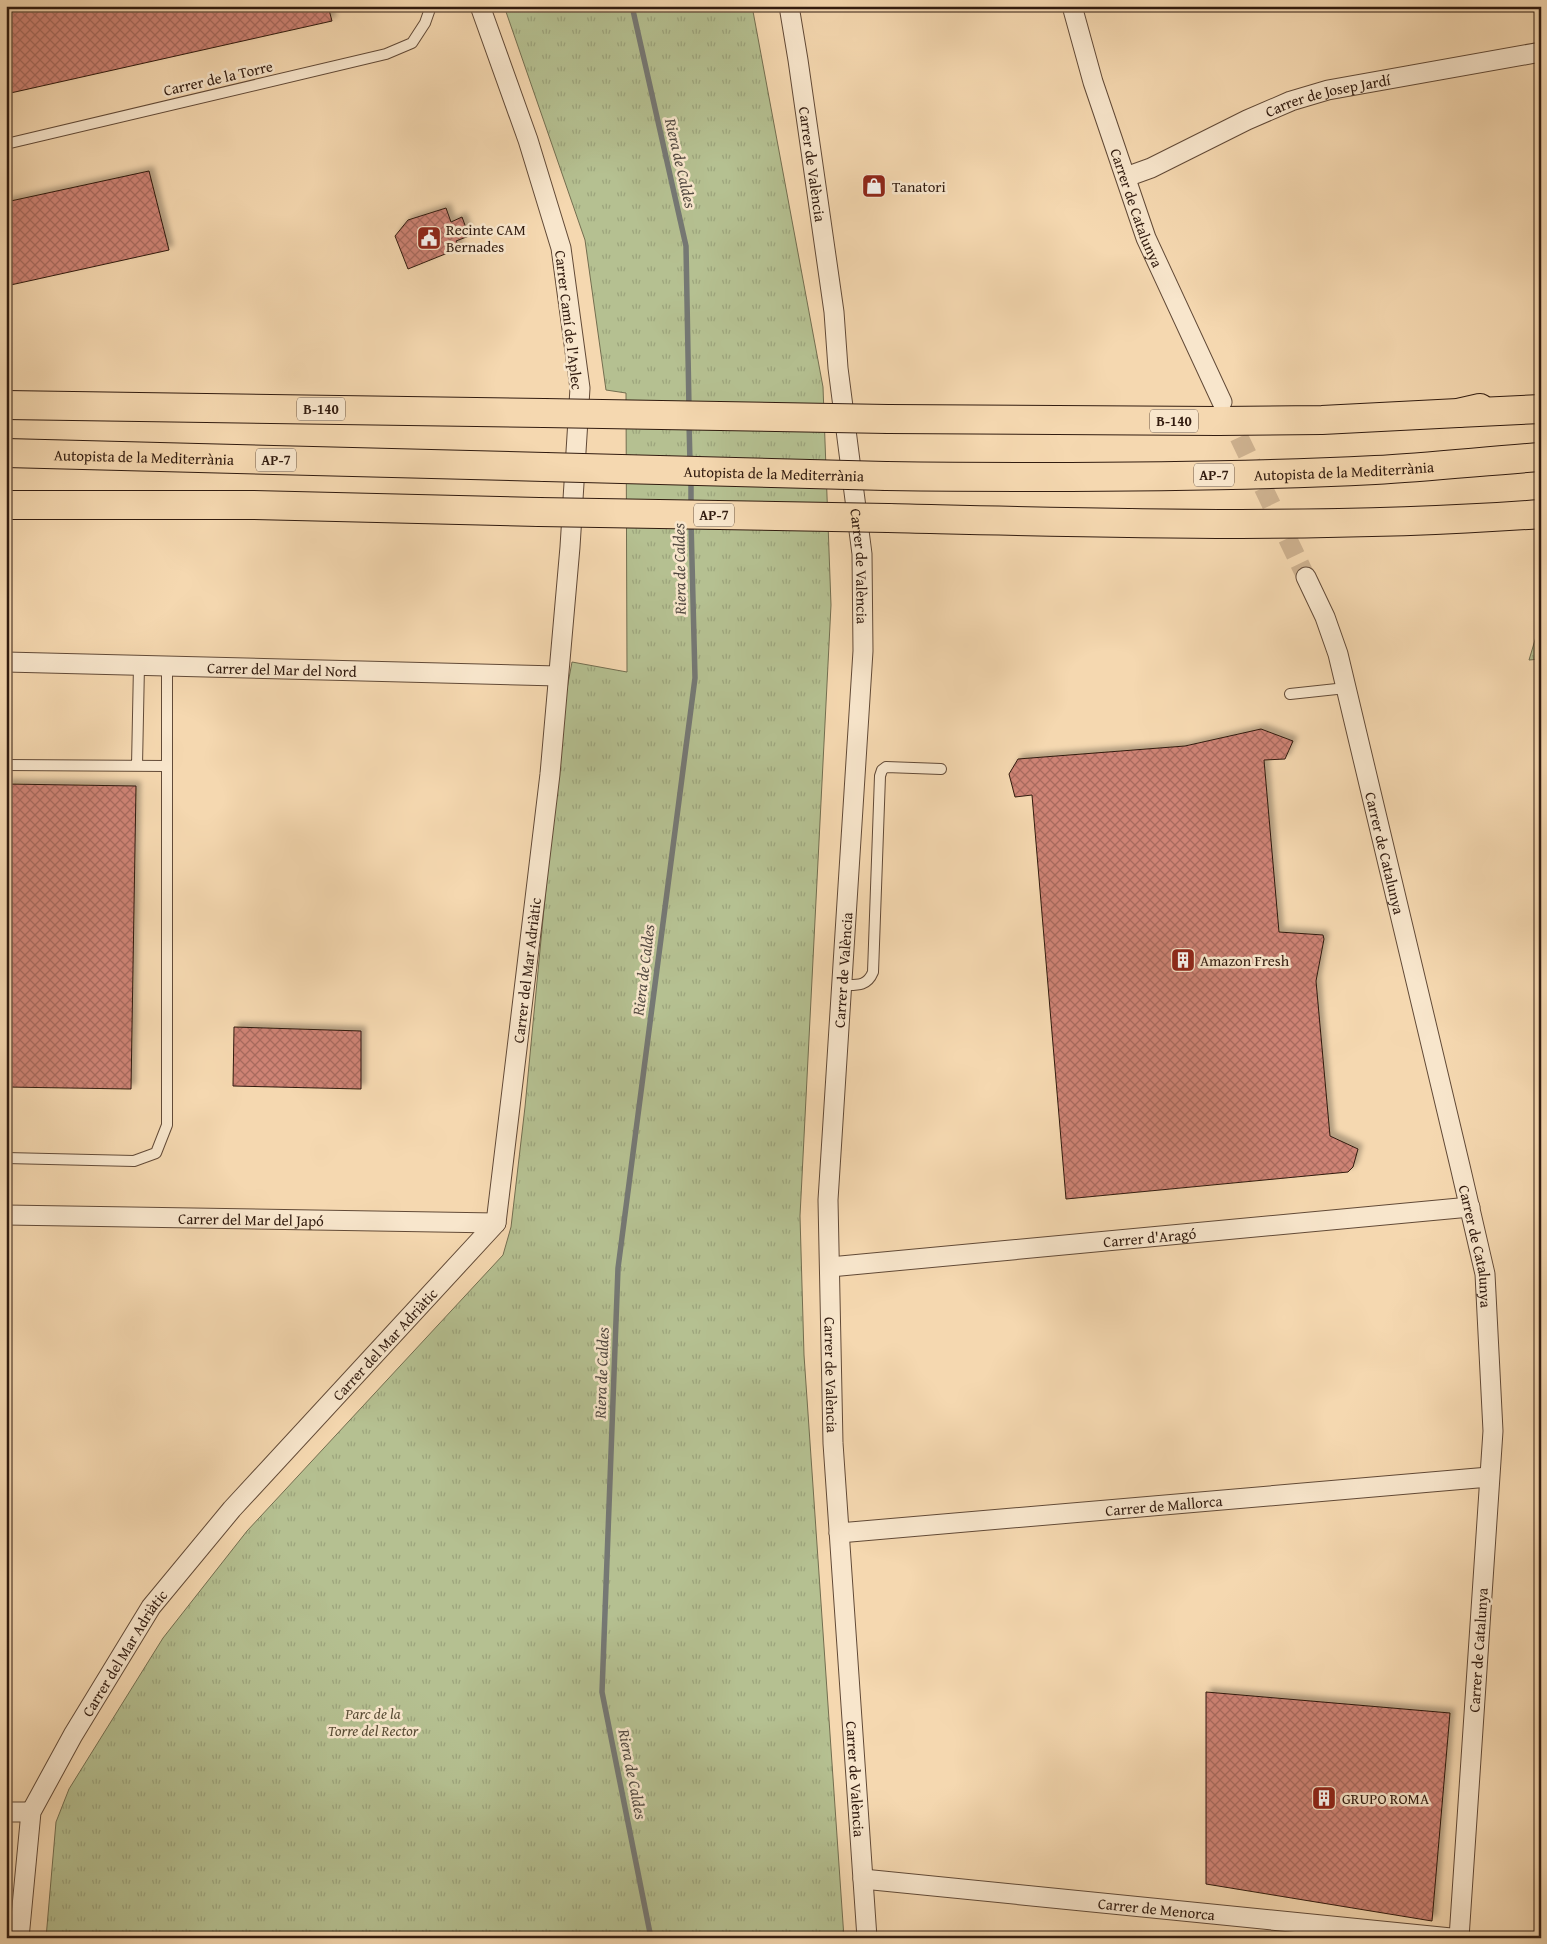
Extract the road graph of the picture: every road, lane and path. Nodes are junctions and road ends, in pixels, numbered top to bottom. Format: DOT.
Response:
graph roads {
  1 [pos="431,6"];
  2 [pos="480,6"];
  3 [pos="789,6"];
  4 [pos="1072,6"];
  5 [pos="1541,52"];
  6 [pos="6,144"];
  7 [pos="1126,177"];
  8 [pos="1541,398"];
  9 [pos="1222,402"];
  10 [pos="6,405"];
  11 [pos="1541,409"];
  12 [pos="1458,413"];
  13 [pos="6,453"];
  14 [pos="1541,457"];
  15 [pos="6,504"];
  16 [pos="1541,514"];
  17 [pos="1306,576"];
  18 [pos="6,662"];
  19 [pos="139,665"];
  20 [pos="167,665"];
  21 [pos="558,676"];
  22 [pos="1346,688"];
  23 [pos="1290,694"];
  24 [pos="6,764"];
  25 [pos="137,766"];
  26 [pos="166,766"];
  27 [pos="941,769"];
  28 [pos="842,985"];
  29 [pos="6,1158"];
  30 [pos="1470,1207"];
  31 [pos="6,1215"];
  32 [pos="496,1223"];
  33 [pos="830,1267"];
  34 [pos="1489,1477"];
  35 [pos="839,1533"];
  36 [pos="6,1812"];
  37 [pos="31,1812"];
  38 [pos="863,1879"];
  39 [pos="19,1938"];
  40 [pos="867,1938"];
  41 [pos="1451,1938"];
  42 [pos="1459,1938"];
  1 -- 6 [label="lane, Carrer de la Torre"];
  2 -- 21 [label="street, Carrer Camí de l'Aplec"];
  3 -- 28 [label="street, Carrer de València"];
  4 -- 7 [label="street, Carrer de Catalunya"];
  5 -- 7 [label="street, Carrer de Josep Jardí"];
  7 -- 9 [label="street, Carrer de Catalunya"];
  8 -- 12 [label="highway, B-140"];
  10 -- 12 [label="highway, B-140, bridge"];
  11 -- 12 [label="highway"];
  13 -- 14 [label="highway, Autopista de la Mediterrània / AP-7, bridge"];
  15 -- 16 [label="highway, AP-7, bridge"];
  17 -- 22 [label="street, Carrer de Catalunya"];
  18 -- 19 [label="street, Carrer del Mar del Nord"];
  19 -- 20 [label="street, Carrer del Mar del Nord"];
  19 -- 25 [label="lane"];
  20 -- 21 [label="street, Carrer del Mar del Nord"];
  20 -- 26 [label="lane"];
  21 -- 32 [label="street, Carrer del Mar Adriàtic"];
  22 -- 23 [label="lane"];
  22 -- 30 [label="street, Carrer de Catalunya"];
  24 -- 25 [label="lane"];
  25 -- 26 [label="lane"];
  26 -- 29 [label="lane"];
  27 -- 28 [label="lane"];
  28 -- 33 [label="street, Carrer de València"];
  30 -- 33 [label="street, Carrer d'Aragó"];
  30 -- 34 [label="street, Carrer de Catalunya"];
  31 -- 32 [label="street, Carrer del Mar del Japó"];
  32 -- 37 [label="street, Carrer del Mar Adriàtic"];
  33 -- 35 [label="street, Carrer de València"];
  34 -- 35 [label="street, Carrer de Mallorca"];
  34 -- 42 [label="street, Carrer de Catalunya"];
  35 -- 38 [label="street, Carrer de València"];
  36 -- 37 [label="street"];
  37 -- 39 [label="street, Carrer del Mar Adriàtic"];
  38 -- 40 [label="street, Carrer de València"];
  38 -- 41 [label="street, Carrer de Menorca"];
}
